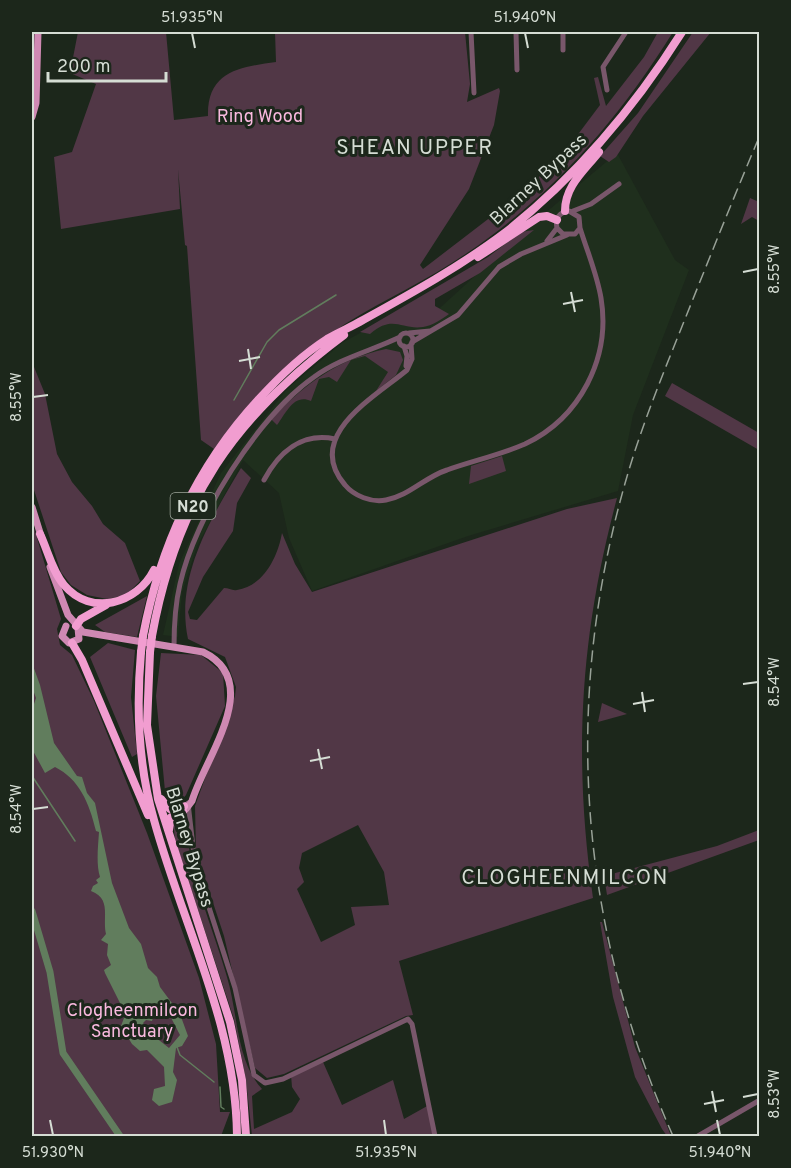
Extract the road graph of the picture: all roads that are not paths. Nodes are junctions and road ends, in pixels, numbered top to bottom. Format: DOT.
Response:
graph roads {
  1 [pos="38,32"];
  2 [pos="471,32"];
  3 [pos="516,32"];
  4 [pos="563,32"];
  5 [pos="626,32"];
  6 [pos="682,32"];
  7 [pos="563,51"];
  8 [pos="517,70"];
  9 [pos="607,90"];
  10 [pos="474,93"];
  11 [pos="632,105"];
  12 [pos="32,117"];
  13 [pos="619,184"];
  14 [pos="591,204"];
  15 [pos="569,211"];
  16 [pos="581,220"];
  17 [pos="557,224"];
  18 [pos="580,228"];
  19 [pos="569,235"];
  20 [pos="537,247"];
  21 [pos="588,253"];
  22 [pos="463,262"];
  23 [pos="361,322"];
  24 [pos="431,331"];
  25 [pos="409,333"];
  26 [pos="400,337"];
  27 [pos="412,343"];
  28 [pos="403,345"];
  29 [pos="382,346"];
  30 [pos="405,371"];
  31 [pos="335,439"];
  32 [pos="264,480"];
  33 [pos="32,507"];
  34 [pos="177,521"];
  35 [pos="40,534"];
  36 [pos="58,591"];
  37 [pos="108,604"];
  38 [pos="66,626"];
  39 [pos="76,627"];
  40 [pos="103,638"];
  41 [pos="76,641"];
  42 [pos="174,647"];
  43 [pos="153,777"];
  44 [pos="187,806"];
  45 [pos="170,842"];
  46 [pos="165,858"];
  47 [pos="759,1100"];
  48 [pos="237,1137"];
  49 [pos="246,1137"];
  50 [pos="435,1137"];
  51 [pos="698,1137"];
  1 -- 12 [label="main road"];
  2 -- 10 [label="street"];
  3 -- 8 [label="street"];
  4 -- 7 [label="street"];
  5 -- 9 [label="street"];
  6 -- 11 [label="highway, Blarney Bypass / N20"];
  11 -- 15 [label="highway"];
  11 -- 22 [label="highway, Blarney Bypass / N20"];
  13 -- 14 [label="street"];
  14 -- 15 [label="street"];
  14 -- 16 [label="street"];
  15 -- 16 [label="street"];
  15 -- 17 [label="street"];
  16 -- 18 [label="street"];
  17 -- 19 [label="street"];
  17 -- 20 [label="street"];
  17 -- 22 [label="highway"];
  18 -- 19 [label="street"];
  18 -- 21 [label="street"];
  19 -- 20 [label="street"];
  19 -- 21 [label="street"];
  20 -- 24 [label="street"];
  21 -- 31 [label="street"];
  22 -- 23 [label="highway, Blarney Bypass / N20"];
  23 -- 34 [label="highway, Blarney Bypass / N20"];
  23 -- 43 [label="highway, Blarney Bypass / N20, bridge"];
  24 -- 25 [label="street"];
  24 -- 27 [label="street"];
  25 -- 26 [label="street"];
  25 -- 27 [label="street"];
  26 -- 28 [label="street"];
  26 -- 29 [label="street"];
  27 -- 28 [label="street"];
  27 -- 30 [label="street"];
  28 -- 29 [label="street"];
  28 -- 30 [label="street"];
  29 -- 42 [label="street"];
  30 -- 31 [label="street"];
  31 -- 32 [label="street"];
  33 -- 35 [label="main road"];
  34 -- 37 [label="highway"];
  34 -- 46 [label="highway, Blarney Bypass / N20, bridge"];
  35 -- 36 [label="main road"];
  35 -- 37 [label="highway"];
  36 -- 38 [label="main road"];
  36 -- 39 [label="main road"];
  37 -- 39 [label="highway"];
  38 -- 39 [label="main road"];
  38 -- 41 [label="main road"];
  39 -- 40 [label="main road"];
  39 -- 41 [label="main road"];
  40 -- 41 [label="main road"];
  40 -- 42 [label="main road"];
  41 -- 46 [label="highway"];
  42 -- 44 [label="main road"];
  43 -- 44 [label="highway"];
  43 -- 45 [label="highway, Blarney Bypass / N20"];
  44 -- 45 [label="highway"];
  44 -- 50 [label="street"];
  45 -- 49 [label="highway, Blarney Bypass / N20"];
  46 -- 48 [label="highway, Blarney Bypass / N20"];
  47 -- 51 [label="street"];
}
